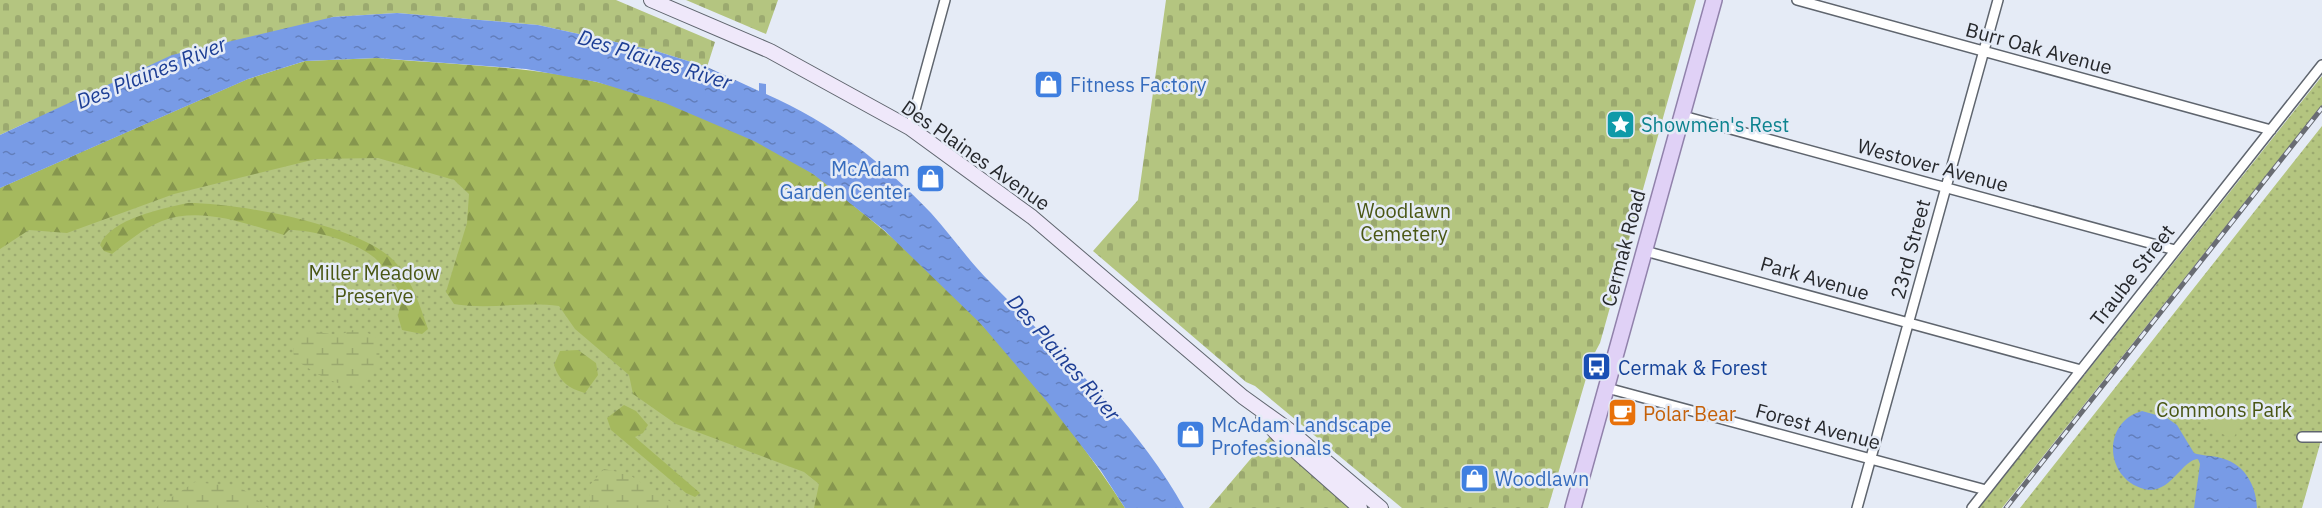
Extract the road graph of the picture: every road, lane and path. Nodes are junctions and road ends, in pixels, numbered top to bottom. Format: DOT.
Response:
graph roads {
  1 [pos="651,0"];
  2 [pos="945,0"];
  3 [pos="1714,0"];
  4 [pos="1797,0"];
  5 [pos="1998,0"];
  6 [pos="1984,51"];
  7 [pos="2322,65"];
  8 [pos="1683,116"];
  9 [pos="910,128"];
  10 [pos="2271,130"];
  11 [pos="1946,187"];
  12 [pos="2175,250"];
  13 [pos="1645,251"];
  14 [pos="1908,323"];
  15 [pos="2081,370"];
  16 [pos="1606,388"];
  17 [pos="1243,397"];
  18 [pos="2302,437"];
  19 [pos="2322,437"];
  20 [pos="1870,459"];
  21 [pos="1986,490"];
  22 [pos="1360,508"];
  23 [pos="1381,508"];
  24 [pos="1573,508"];
  25 [pos="1857,508"];
  26 [pos="1972,508"];
  1 -- 9 [label="main road, Des Plaines Avenue"];
  2 -- 9 [label="street"];
  3 -- 8 [label="main road, Cermak Road"];
  4 -- 6 [label="street, Burr Oak Avenue"];
  5 -- 6 [label="street, 23rd Street"];
  6 -- 10 [label="street, Burr Oak Avenue"];
  6 -- 11 [label="street, 23rd Street"];
  7 -- 10 [label="street, Traube Street"];
  8 -- 11 [label="street, Westover Avenue"];
  8 -- 13 [label="main road, Cermak Road"];
  9 -- 17 [label="main road, Des Plaines Avenue"];
  10 -- 12 [label="street, Traube Street"];
  11 -- 12 [label="street, Westover Avenue"];
  11 -- 14 [label="street, 23rd Street"];
  12 -- 15 [label="street, Traube Street"];
  13 -- 14 [label="street, Park Avenue"];
  13 -- 16 [label="main road, Cermak Road"];
  14 -- 15 [label="street, Park Avenue"];
  14 -- 20 [label="street, 23rd Street"];
  15 -- 21 [label="street, Traube Street"];
  16 -- 20 [label="street, Forest Avenue"];
  16 -- 24 [label="main road, Cermak Road"];
  17 -- 22 [label="main road, Des Plaines Avenue"];
  17 -- 23 [label="main road, Des Plaines Avenue"];
  18 -- 19 [label="street"];
  20 -- 21 [label="street, Forest Avenue"];
  20 -- 25 [label="street, 23rd Street"];
  21 -- 26 [label="street, Traube Street"];
}
